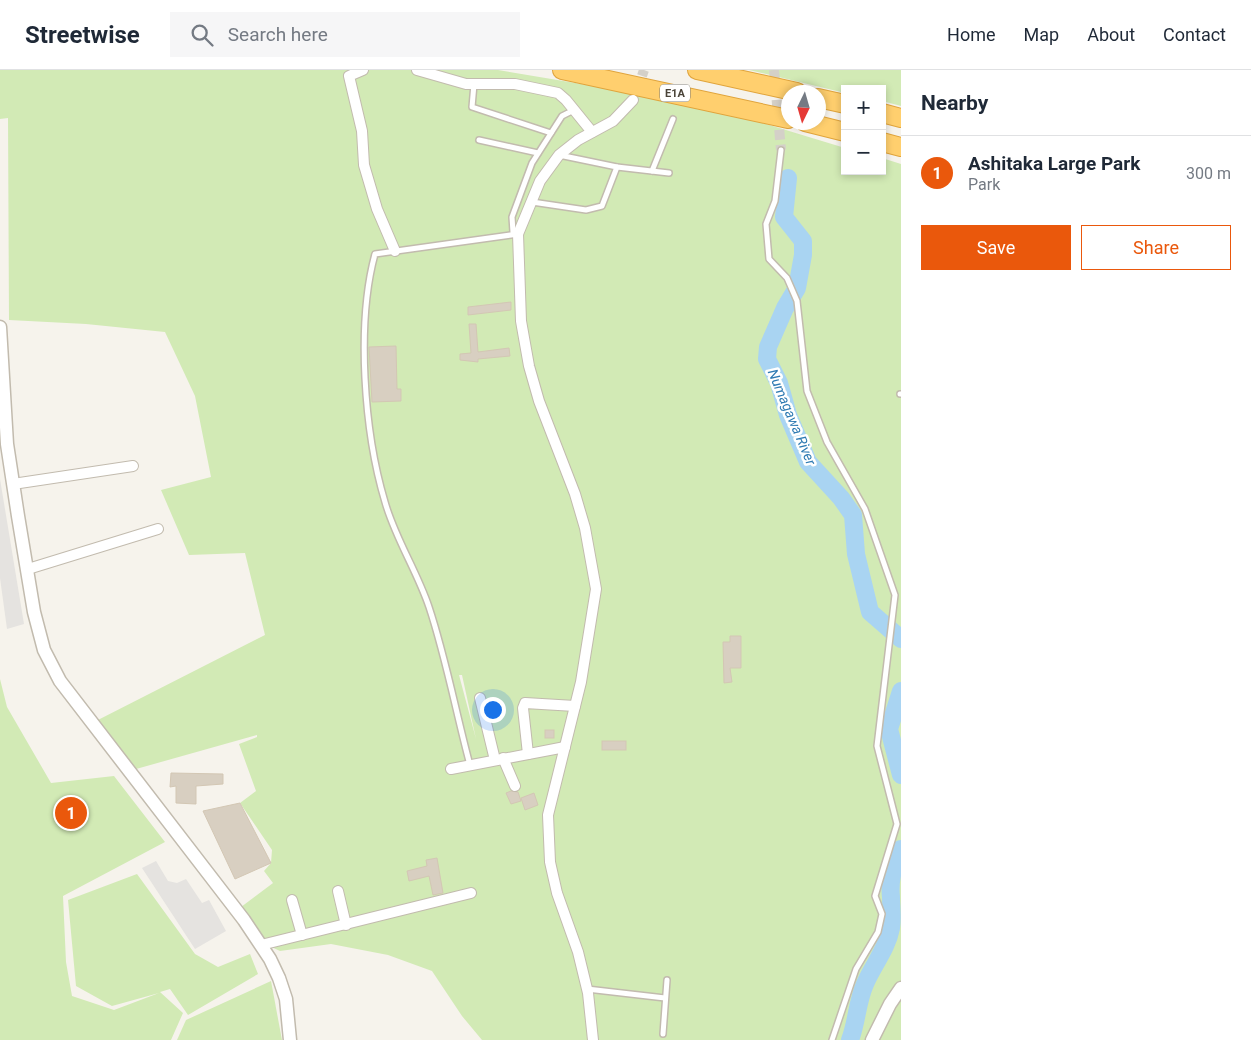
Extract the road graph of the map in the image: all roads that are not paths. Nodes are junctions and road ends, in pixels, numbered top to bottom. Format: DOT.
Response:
graph roads {
  1 [pos="363,70"];
  2 [pos="416,70"];
  3 [pos="562,70"];
  4 [pos="697,70"];
  5 [pos="474,84"];
  6 [pos="781,88"];
  7 [pos="633,100"];
  8 [pos="826,100"];
  9 [pos="841,103"];
  10 [pos="576,110"];
  11 [pos="886,114"];
  12 [pos="781,117"];
  13 [pos="901,118"];
  14 [pos="673,119"];
  15 [pos="826,127"];
  16 [pos="841,131"];
  17 [pos="592,132"];
  18 [pos="551,133"];
  19 [pos="479,140"];
  20 [pos="886,143"];
  21 [pos="901,147"];
  22 [pos="782,150"];
  23 [pos="538,153"];
  24 [pos="559,155"];
  25 [pos="616,167"];
  26 [pos="652,171"];
  27 [pos="669,173"];
  28 [pos="532,202"];
  29 [pos="518,234"];
  30 [pos="395,251"];
  31 [pos="0,327"];
  32 [pos="4,444"];
  33 [pos="134,466"];
  34 [pos="13,484"];
  35 [pos="158,529"];
  36 [pos="28,569"];
  37 [pos="480,698"];
  38 [pos="574,706"];
  39 [pos="565,746"];
  40 [pos="528,754"];
  41 [pos="499,759"];
  42 [pos="470,765"];
  43 [pos="451,768"];
  44 [pos="515,786"];
  45 [pos="338,891"];
  46 [pos="471,893"];
  47 [pos="292,900"];
  48 [pos="346,925"];
  49 [pos="302,936"];
  50 [pos="261,945"];
  51 [pos="666,980"];
  52 [pos="901,988"];
  53 [pos="587,990"];
  54 [pos="665,998"];
  55 [pos="663,1034"];
  56 [pos="290,1040"];
  57 [pos="593,1040"];
  58 [pos="832,1040"];
  59 [pos="872,1040"];
  1 -- 30 [label="street"];
  2 -- 5 [label="street"];
  3 -- 12 [label="highway, E1A"];
  4 -- 6 [label="highway, E1A"];
  5 -- 10 [label="street"];
  5 -- 18 [label="lane"];
  7 -- 17 [label="street"];
  8 -- 9 [label="highway"];
  10 -- 17 [label="street"];
  10 -- 18 [label="lane"];
  11 -- 13 [label="highway"];
  14 -- 26 [label="lane"];
  15 -- 16 [label="highway"];
  17 -- 24 [label="street"];
  18 -- 23 [label="lane"];
  19 -- 23 [label="lane"];
  20 -- 21 [label="highway"];
  22 -- 58 [label="lane"];
  23 -- 29 [label="lane"];
  24 -- 25 [label="lane"];
  24 -- 28 [label="street"];
  25 -- 26 [label="lane"];
  25 -- 28 [label="lane"];
  26 -- 27 [label="lane"];
  28 -- 29 [label="street"];
  29 -- 30 [label="lane"];
  29 -- 38 [label="street"];
  30 -- 42 [label="lane"];
  31 -- 32 [label="street"];
  32 -- 34 [label="street"];
  33 -- 34 [label="street"];
  34 -- 36 [label="street"];
  35 -- 36 [label="street"];
  36 -- 50 [label="street"];
  37 -- 41 [label="street"];
  38 -- 39 [label="street"];
  38 -- 40 [label="street"];
  39 -- 40 [label="street"];
  39 -- 53 [label="street"];
  40 -- 41 [label="street"];
  41 -- 42 [label="street"];
  41 -- 44 [label="street"];
  42 -- 43 [label="street"];
  45 -- 48 [label="street"];
  46 -- 48 [label="street"];
  47 -- 49 [label="street"];
  48 -- 49 [label="street"];
  49 -- 50 [label="street"];
  50 -- 56 [label="street"];
  51 -- 54 [label="lane"];
  52 -- 59 [label="street"];
  53 -- 54 [label="lane"];
  53 -- 57 [label="street"];
  54 -- 55 [label="lane"];
}
